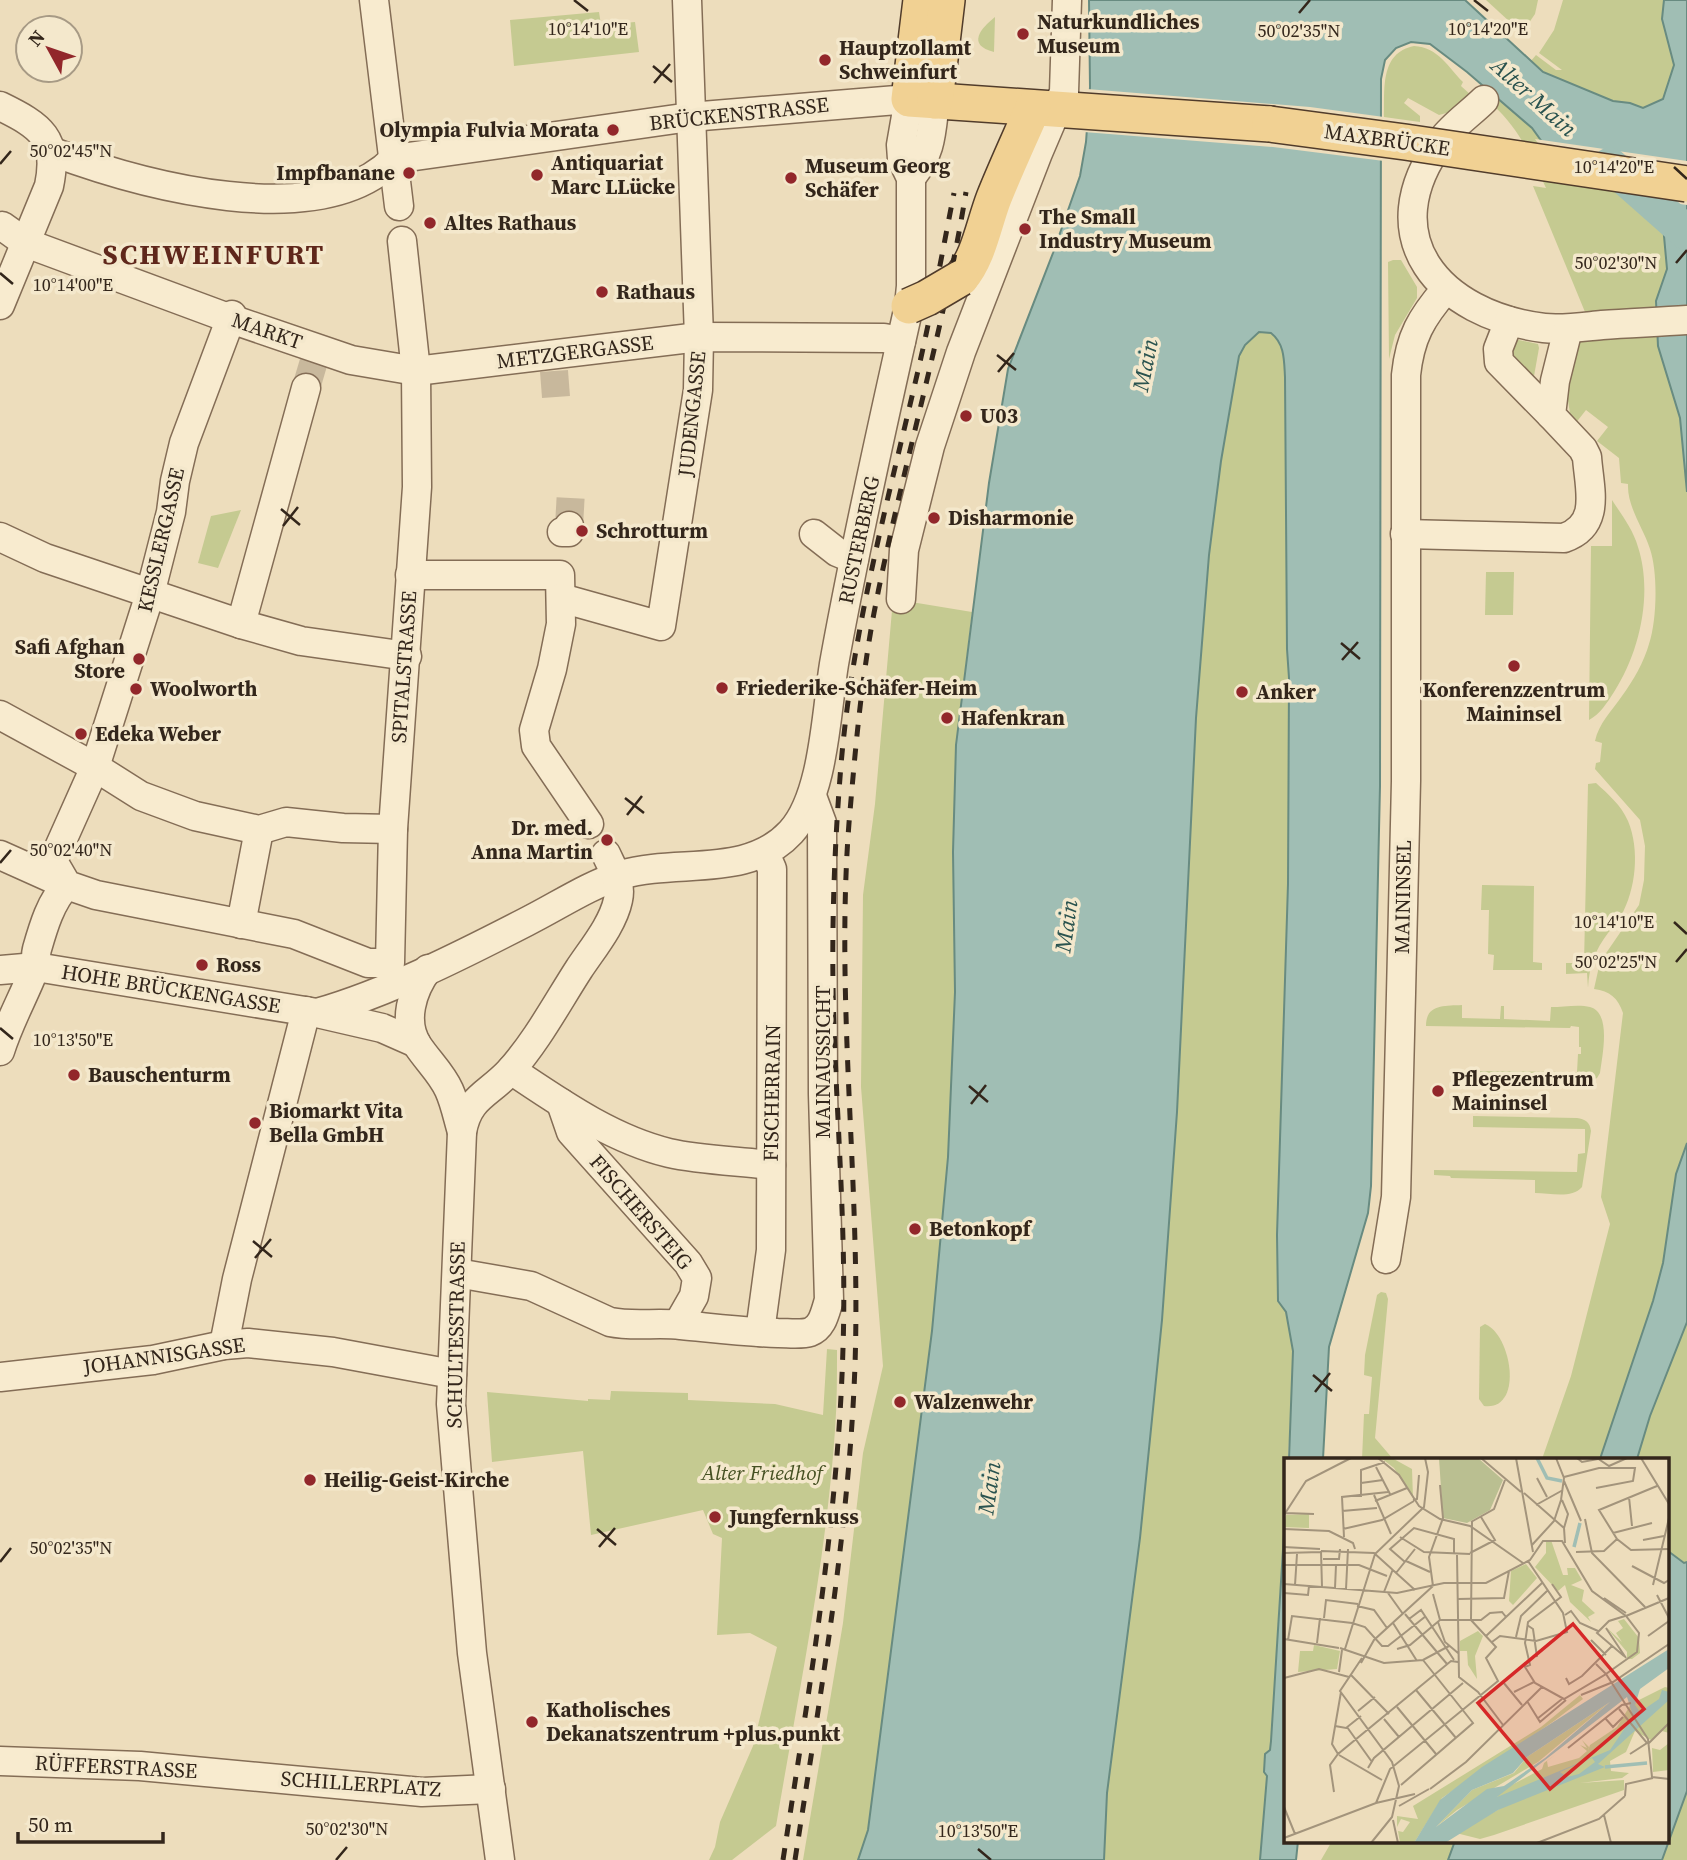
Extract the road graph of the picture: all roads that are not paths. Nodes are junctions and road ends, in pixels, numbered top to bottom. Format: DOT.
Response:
graph roads {
  1 [pos="374,0"];
  2 [pos="687,0"];
  3 [pos="921,0"];
  4 [pos="947,0"];
  5 [pos="1067,0"];
  6 [pos="922,100"];
  7 [pos="1484,100"];
  8 [pos="0,106"];
  9 [pos="1059,110"];
  10 [pos="690,117"];
  11 [pos="53,152"];
  12 [pos="394,159"];
  13 [pos="1687,184"];
  14 [pos="399,206"];
  15 [pos="2,226"];
  16 [pos="402,241"];
  17 [pos="26,243"];
  18 [pos="1446,289"];
  19 [pos="0,305"];
  20 [pos="909,306"];
  21 [pos="232,317"];
  22 [pos="1687,320"];
  23 [pos="1509,321"];
  24 [pos="1568,329"];
  25 [pos="699,337"];
  26 [pos="901,341"];
  27 [pos="416,371"];
  28 [pos="306,388"];
  29 [pos="1551,415"];
  30 [pos="814,534"];
  31 [pos="1405,534"];
  32 [pos="0,537"];
  33 [pos="854,559"];
  34 [pos="410,575"];
  35 [pos="561,586"];
  36 [pos="150,594"];
  37 [pos="901,599"];
  38 [pos="241,624"];
  39 [pos="407,656"];
  40 [pos="0,715"];
  41 [pos="95,767"];
  42 [pos="812,796"];
  43 [pos="589,824"];
  44 [pos="393,829"];
  45 [pos="259,830"];
  46 [pos="765,853"];
  47 [pos="0,855"];
  48 [pos="611,866"];
  49 [pos="67,885"];
  50 [pos="241,924"];
  51 [pos="36,967"];
  52 [pos="428,969"];
  53 [pos="0,970"];
  54 [pos="384,970"];
  55 [pos="0,986"];
  56 [pos="312,1012"];
  57 [pos="4,1039"];
  58 [pos="416,1043"];
  59 [pos="511,1070"];
  60 [pos="561,1103"];
  61 [pos="462,1132"];
  62 [pos="771,1165"];
  63 [pos="1386,1259"];
  64 [pos="457,1273"];
  65 [pos="678,1324"];
  66 [pos="760,1332"];
  67 [pos="224,1345"];
  68 [pos="452,1374"];
  69 [pos="0,1377"];
  70 [pos="0,1761"];
  71 [pos="231,1773"];
  72 [pos="491,1789"];
  73 [pos="500,1860"];
  1 -- 12 [label="street"];
  2 -- 10 [label="street, JUDENGASSE"];
  3 -- 6 [label="main road"];
  4 -- 6 [label="main road"];
  5 -- 9 [label="street"];
  6 -- 9 [label="main road, BRÜCKENSTRASSE"];
  6 -- 10 [label="street, BRÜCKENSTRASSE"];
  6 -- 20 [label="street, RUSTERBERG"];
  7 -- 18 [label="street"];
  8 -- 11 [label="street"];
  9 -- 13 [label="main road, MAXBRÜCKE, bridge"];
  9 -- 20 [label="main road, bridge"];
  9 -- 37 [label="street"];
  10 -- 12 [label="street, BRÜCKENSTRASSE"];
  10 -- 25 [label="street, JUDENGASSE"];
  11 -- 12 [label="street"];
  11 -- 17 [label="street"];
  12 -- 14 [label="street"];
  15 -- 17 [label="street, MARKT"];
  16 -- 27 [label="street"];
  17 -- 19 [label="street"];
  17 -- 21 [label="street, MARKT"];
  18 -- 23 [label="street"];
  18 -- 31 [label="street, MAININSEL"];
  20 -- 26 [label="street, RUSTERBERG"];
  21 -- 27 [label="street, MARKT"];
  21 -- 36 [label="street, KESSLERGASSE"];
  22 -- 24 [label="street"];
  23 -- 24 [label="street"];
  23 -- 29 [label="street"];
  24 -- 29 [label="street"];
  25 -- 26 [label="street, METZGERGASSE"];
  25 -- 27 [label="street, METZGERGASSE"];
  25 -- 35 [label="street, JUDENGASSE"];
  26 -- 33 [label="street, RUSTERBERG"];
  27 -- 34 [label="street, SPITALSTRASSE"];
  28 -- 38 [label="street"];
  29 -- 31 [label="street"];
  30 -- 33 [label="street"];
  31 -- 63 [label="street, MAININSEL"];
  32 -- 36 [label="street"];
  33 -- 42 [label="street, RUSTERBERG"];
  34 -- 35 [label="street"];
  34 -- 39 [label="street, SPITALSTRASSE"];
  35 -- 43 [label="street"];
  36 -- 38 [label="street"];
  36 -- 41 [label="street, KESSLERGASSE"];
  38 -- 39 [label="street"];
  39 -- 44 [label="street, SPITALSTRASSE"];
  40 -- 41 [label="street"];
  41 -- 45 [label="street"];
  41 -- 49 [label="street, KESSLERGASSE"];
  42 -- 46 [label="street, RUSTERBERG"];
  42 -- 66 [label="street, MAINAUSSICHT"];
  44 -- 45 [label="street"];
  44 -- 54 [label="street, SPITALSTRASSE"];
  45 -- 50 [label="street"];
  46 -- 48 [label="street, RUSTERBERG"];
  46 -- 62 [label="street, FISCHERRAIN"];
  47 -- 49 [label="street"];
  48 -- 52 [label="street"];
  48 -- 59 [label="street"];
  49 -- 50 [label="street"];
  49 -- 51 [label="street"];
  50 -- 54 [label="street"];
  51 -- 53 [label="street, HOHE BRÜCKENGASSE"];
  51 -- 56 [label="street, HOHE BRÜCKENGASSE"];
  51 -- 57 [label="street"];
  52 -- 54 [label="street"];
  52 -- 58 [label="street"];
  54 -- 56 [label="street"];
  55 -- 57 [label="street"];
  56 -- 58 [label="street, HOHE BRÜCKENGASSE"];
  56 -- 67 [label="street"];
  58 -- 61 [label="street"];
  59 -- 60 [label="street, FISCHERSTEIG"];
  59 -- 61 [label="street"];
  60 -- 62 [label="street, FISCHERSTEIG"];
  60 -- 65 [label="street, FISCHERSTEIG"];
  61 -- 64 [label="street, SCHULTESSTRASSE"];
  62 -- 66 [label="street, FISCHERRAIN"];
  64 -- 65 [label="street"];
  64 -- 68 [label="street, SCHULTESSTRASSE"];
  65 -- 66 [label="street"];
  67 -- 68 [label="street, JOHANNISGASSE"];
  67 -- 69 [label="street, JOHANNISGASSE"];
  68 -- 72 [label="street, SCHULTESSTRASSE"];
  70 -- 71 [label="street, RÜFFERSTRASSE"];
  71 -- 72 [label="street, SCHILLERPLATZ"];
  72 -- 73 [label="street, SCHULTESSTRASSE"];
}
